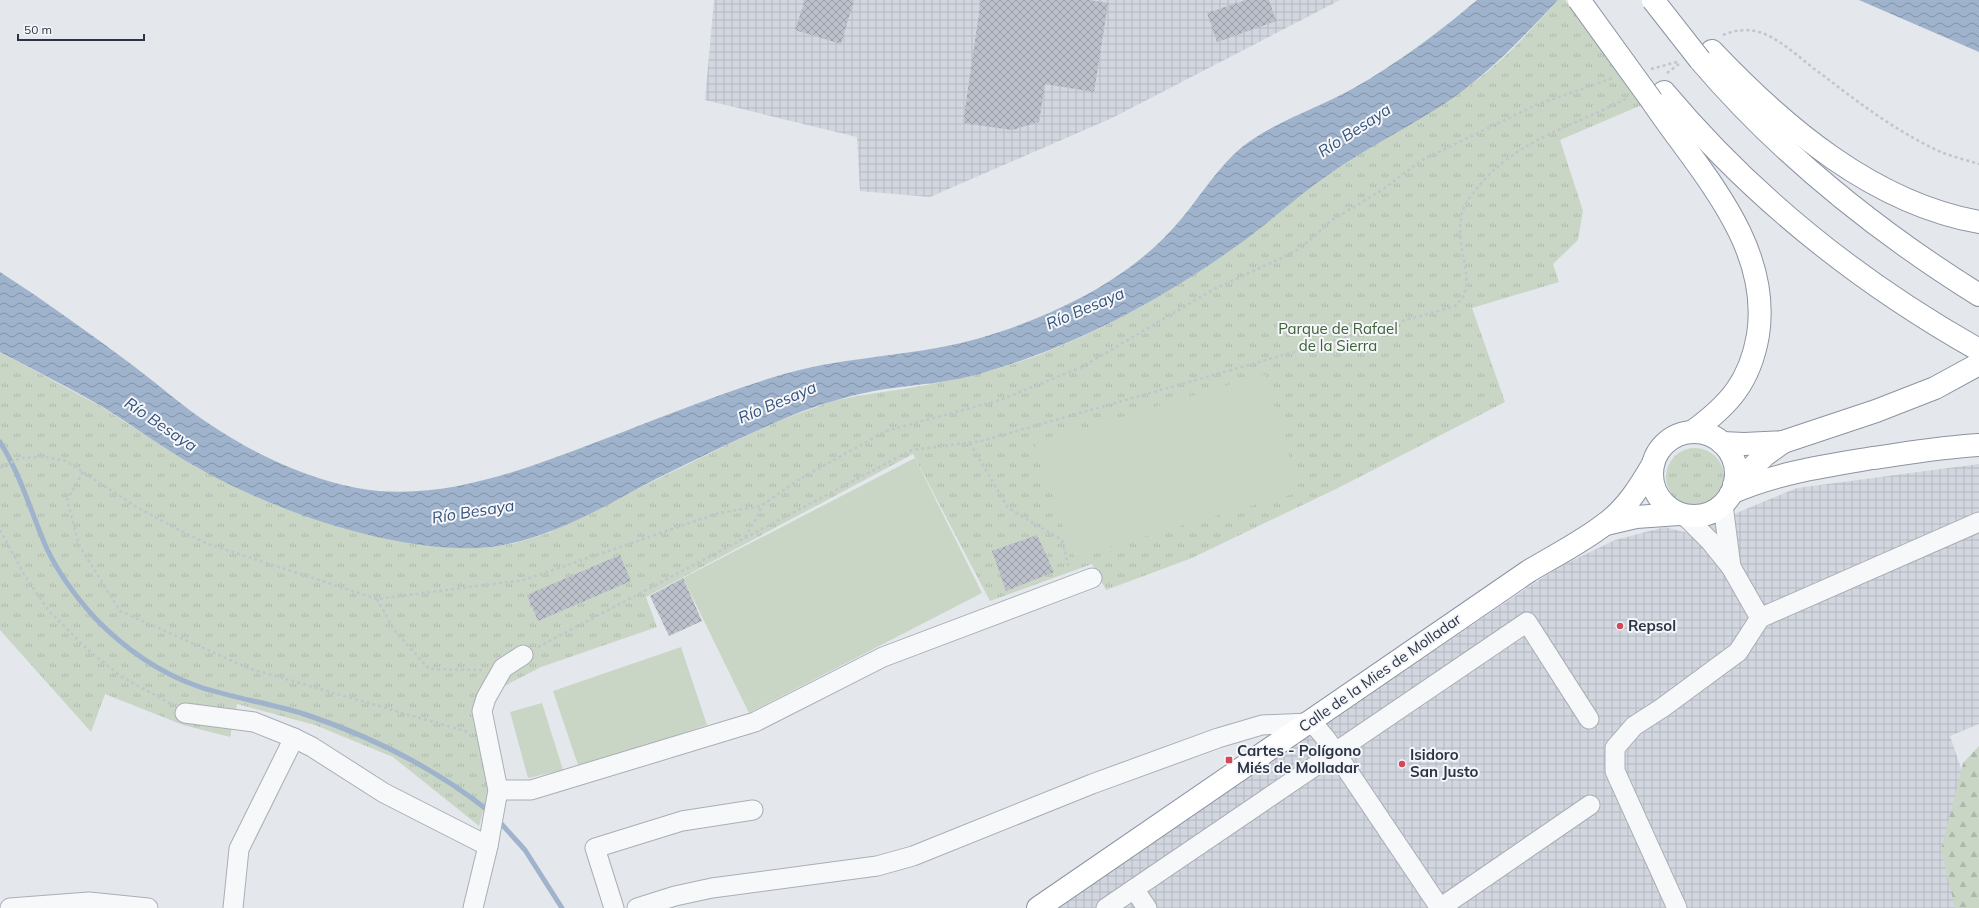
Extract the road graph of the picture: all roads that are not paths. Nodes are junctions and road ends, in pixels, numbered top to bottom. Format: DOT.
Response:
graph roads {
  1 [pos="1579,0"];
  2 [pos="1596,0"];
  3 [pos="1654,0"];
  4 [pos="1670,0"];
  5 [pos="1699,54"];
  6 [pos="1653,91"];
  7 [pos="1979,222"];
  8 [pos="1979,295"];
  9 [pos="1972,346"];
  10 [pos="1979,364"];
  11 [pos="1692,432"];
  12 [pos="1783,442"];
  13 [pos="1722,443"];
  14 [pos="1979,445"];
  15 [pos="1653,464"];
  16 [pos="1729,494"];
  17 [pos="1682,515"];
  18 [pos="1979,522"];
  19 [pos="1606,524"];
  20 [pos="1731,567"];
  21 [pos="1092,578"];
  22 [pos="1760,618"];
  23 [pos="523,655"];
  24 [pos="185,713"];
  25 [pos="1589,719"];
  26 [pos="1307,723"];
  27 [pos="294,738"];
  28 [pos="1335,751"];
  29 [pos="497,795"];
  30 [pos="1590,805"];
  31 [pos="753,810"];
  32 [pos="488,846"];
  33 [pos="1134,888"];
  34 [pos="10,908"];
  35 [pos="148,908"];
  36 [pos="233,908"];
  37 [pos="473,908"];
  38 [pos="614,908"];
  39 [pos="637,908"];
  40 [pos="1038,908"];
  41 [pos="1106,908"];
  42 [pos="1147,908"];
  43 [pos="1440,908"];
  44 [pos="1677,908"];
  1 -- 6 [label="highway, bridge"];
  2 -- 6 [label="highway"];
  3 -- 5 [label="highway, bridge"];
  4 -- 5 [label="highway"];
  5 -- 7 [label="highway"];
  5 -- 8 [label="highway"];
  6 -- 9 [label="highway"];
  6 -- 11 [label="highway"];
  10 -- 12 [label="highway"];
  11 -- 13 [label="highway"];
  11 -- 15 [label="highway"];
  12 -- 13 [label="highway"];
  12 -- 16 [label="highway"];
  13 -- 16 [label="highway"];
  14 -- 16 [label="highway"];
  15 -- 17 [label="highway"];
  15 -- 19 [label="highway, Calle de la Mies de Molladar"];
  16 -- 17 [label="highway"];
  16 -- 20 [label="street"];
  17 -- 19 [label="highway, Calle de la Mies de Molladar"];
  17 -- 20 [label="street"];
  18 -- 22 [label="street"];
  19 -- 26 [label="highway, Calle de la Mies de Molladar"];
  20 -- 22 [label="street"];
  21 -- 29 [label="street"];
  22 -- 44 [label="street"];
  23 -- 29 [label="street"];
  24 -- 27 [label="street"];
  25 -- 28 [label="street"];
  26 -- 28 [label="street"];
  26 -- 39 [label="street"];
  26 -- 40 [label="highway, Calle de la Mies de Molladar"];
  27 -- 32 [label="street"];
  27 -- 36 [label="street"];
  28 -- 33 [label="street"];
  28 -- 43 [label="street"];
  29 -- 32 [label="street"];
  30 -- 43 [label="street"];
  31 -- 38 [label="street"];
  32 -- 37 [label="street"];
  33 -- 41 [label="street"];
  33 -- 42 [label="street"];
  34 -- 35 [label="street"];
}
